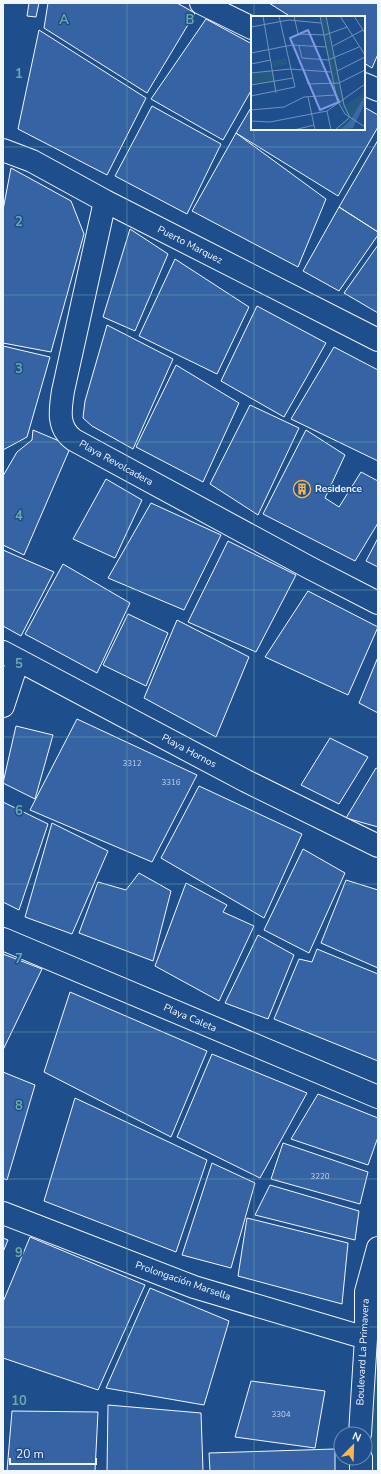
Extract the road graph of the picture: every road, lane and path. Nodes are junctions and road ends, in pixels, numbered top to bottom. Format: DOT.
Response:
graph roads {
  1 [pos="201,3"];
  2 [pos="251,28"];
  3 [pos="365,84"];
  4 [pos="378,90"];
  5 [pos="3,150"];
  6 [pos="105,202"];
  7 [pos="378,340"];
  8 [pos="378,603"];
  9 [pos="10,656"];
  10 [pos="3,706"];
  11 [pos="378,846"];
  12 [pos="3,938"];
  13 [pos="378,1097"];
  14 [pos="3,1213"];
  15 [pos="378,1248"];
  16 [pos="366,1338"];
  17 [pos="360,1426"];
  1 -- 2 [label="street"];
  3 -- 4 [label="street"];
  5 -- 6 [label="street, Puerto Marquez"];
  6 -- 7 [label="street, Puerto Marquez"];
  6 -- 8 [label="street, Playa Revolcadera"];
  9 -- 10 [label="street"];
  9 -- 11 [label="street, Playa Hornos"];
  12 -- 13 [label="street, Playa Caleta"];
  14 -- 16 [label="street, Prolongación Marsella"];
  15 -- 16 [label="street, Boulevard La Primavera"];
  16 -- 17 [label="street, Boulevard La Primavera"];
}
